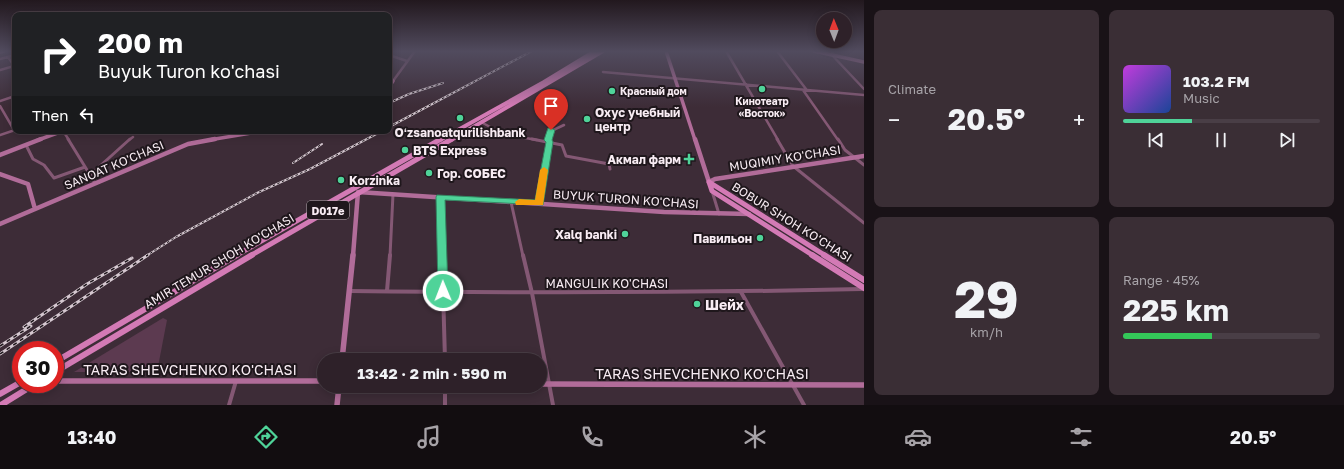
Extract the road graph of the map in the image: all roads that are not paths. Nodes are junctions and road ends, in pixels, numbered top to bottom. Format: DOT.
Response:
graph roads {
  1 [pos="401,70"];
  2 [pos="566,70"];
  3 [pos="569,70"];
  4 [pos="673,70"];
  5 [pos="736,70"];
  6 [pos="791,70"];
  7 [pos="846,70"];
  8 [pos="603,72"];
  9 [pos="676,78"];
  10 [pos="393,81"];
  11 [pos="546,83"];
  12 [pos="744,84"];
  13 [pos="860,85"];
  14 [pos="864,85"];
  15 [pos="864,89"];
  16 [pos="805,90"];
  17 [pos="864,95"];
  18 [pos="12,97"];
  19 [pos="0,101"];
  20 [pos="0,106"];
  21 [pos="481,122"];
  22 [pos="12,125"];
  23 [pos="564,125"];
  24 [pos="12,131"];
  25 [pos="55,134"];
  26 [pos="65,134"];
  27 [pos="246,134"];
  28 [pos="0,135"];
  29 [pos="133,137"];
  30 [pos="550,142"];
  31 [pos="26,145"];
  32 [pos="0,155"];
  33 [pos="864,156"];
  34 [pos="854,157"];
  35 [pos="864,165"];
  36 [pos="793,166"];
  37 [pos="85,167"];
  38 [pos="610,169"];
  39 [pos="0,174"];
  40 [pos="90,175"];
  41 [pos="709,182"];
  42 [pos="95,183"];
  43 [pos="356,190"];
  44 [pos="712,191"];
  45 [pos="393,194"];
  46 [pos="440,197"];
  47 [pos="511,202"];
  48 [pos="540,203"];
  49 [pos="35,209"];
  50 [pos="719,214"];
  51 [pos="749,214"];
  52 [pos="864,223"];
  53 [pos="0,224"];
  54 [pos="864,280"];
  55 [pos="864,289"];
  56 [pos="350,291"];
  57 [pos="387,291"];
  58 [pos="443,291"];
  59 [pos="741,292"];
  60 [pos="532,293"];
  61 [pos="343,353"];
  62 [pos="444,353"];
  63 [pos="64,357"];
  64 [pos="64,367"];
  65 [pos="64,381"];
  66 [pos="236,381"];
  67 [pos="317,381"];
  68 [pos="549,384"];
  69 [pos="864,385"];
  70 [pos="793,386"];
  71 [pos="12,387"];
  72 [pos="20,393"];
  73 [pos="338,393"];
  74 [pos="445,393"];
  75 [pos="0,394"];
  76 [pos="0,405"];
  77 [pos="229,405"];
  78 [pos="337,405"];
  79 [pos="445,405"];
  80 [pos="553,405"];
  81 [pos="804,405"];
  1 -- 10 [label="street"];
  2 -- 11 [label="main road, AMIR TEMUR SHOH KO'CHASI / D017e"];
  3 -- 11 [label="main road, AMIR TEMUR SHOH KO'CHASI / D017e"];
  4 -- 9 [label="street"];
  5 -- 12 [label="street"];
  6 -- 16 [label="street"];
  7 -- 13 [label="street"];
  8 -- 9 [label="street"];
  9 -- 12 [label="street"];
  9 -- 41 [label="street"];
  11 -- 21 [label="main road, AMIR TEMUR SHOH KO'CHASI / D017e"];
  11 -- 43 [label="main road, AMIR TEMUR SHOH KO'CHASI / D017e"];
  12 -- 16 [label="street"];
  12 -- 36 [label="street"];
  13 -- 14 [label="street"];
  13 -- 15 [label="street"];
  16 -- 17 [label="street"];
  16 -- 34 [label="street"];
  18 -- 19 [label="street"];
  20 -- 22 [label="street"];
  21 -- 30 [label="street"];
  21 -- 43 [label="main road, AMIR TEMUR SHOH KO'CHASI / D017e"];
  23 -- 30 [label="street"];
  24 -- 28 [label="street"];
  25 -- 31 [label="street"];
  26 -- 37 [label="street"];
  27 -- 42 [label="street, SANOAT KO'CHASI"];
  29 -- 40 [label="street"];
  30 -- 38 [label="street"];
  30 -- 48 [label="street"];
  31 -- 32 [label="street"];
  31 -- 37 [label="street"];
  33 -- 34 [label="street, MUQIMIY KO'CHASI"];
  34 -- 35 [label="street"];
  34 -- 36 [label="street, MUQIMIY KO'CHASI"];
  36 -- 41 [label="street, MUQIMIY KO'CHASI"];
  36 -- 52 [label="street"];
  37 -- 40 [label="street"];
  39 -- 49 [label="street"];
  40 -- 42 [label="street"];
  41 -- 44 [label="main road"];
  41 -- 54 [label="main road, BOBUR SHOH KO'CHASI"];
  42 -- 49 [label="street, SANOAT KO'CHASI"];
  43 -- 45 [label="street, BUYUK TURON KO'CHASI"];
  43 -- 56 [label="street"];
  43 -- 63 [label="main road, AMIR TEMUR SHOH KO'CHASI / D017e"];
  43 -- 64 [label="main road, AMIR TEMUR SHOH KO'CHASI / D017e"];
  44 -- 50 [label="street"];
  44 -- 51 [label="main road, BOBUR SHOH KO'CHASI"];
  45 -- 46 [label="street, BUYUK TURON KO'CHASI"];
  45 -- 57 [label="street"];
  46 -- 47 [label="street, BUYUK TURON KO'CHASI"];
  46 -- 58 [label="street"];
  47 -- 48 [label="street, BUYUK TURON KO'CHASI"];
  47 -- 60 [label="street"];
  48 -- 50 [label="street, BUYUK TURON KO'CHASI"];
  49 -- 53 [label="street, SANOAT KO'CHASI"];
  50 -- 51 [label="street, BUYUK TURON KO'CHASI"];
  51 -- 55 [label="main road, BOBUR SHOH KO'CHASI"];
  55 -- 59 [label="street, MANGULIK KO'CHASI"];
  56 -- 57 [label="street, MANGULIK KO'CHASI"];
  56 -- 61 [label="street"];
  57 -- 58 [label="street, MANGULIK KO'CHASI"];
  58 -- 60 [label="street, MANGULIK KO'CHASI"];
  58 -- 62 [label="street"];
  59 -- 60 [label="street, MANGULIK KO'CHASI"];
  59 -- 70 [label="street"];
  60 -- 68 [label="street"];
  65 -- 66 [label="street, TARAS SHEVCHENKO KO'CHASI"];
  66 -- 67 [label="street, TARAS SHEVCHENKO KO'CHASI"];
  66 -- 77 [label="street"];
  68 -- 70 [label="street, TARAS SHEVCHENKO KO'CHASI"];
  68 -- 80 [label="street"];
  69 -- 70 [label="street, TARAS SHEVCHENKO KO'CHASI"];
  70 -- 81 [label="street"];
  71 -- 75 [label="main road"];
  72 -- 76 [label="main road"];
  73 -- 78 [label="street"];
  74 -- 79 [label="street"];
}
